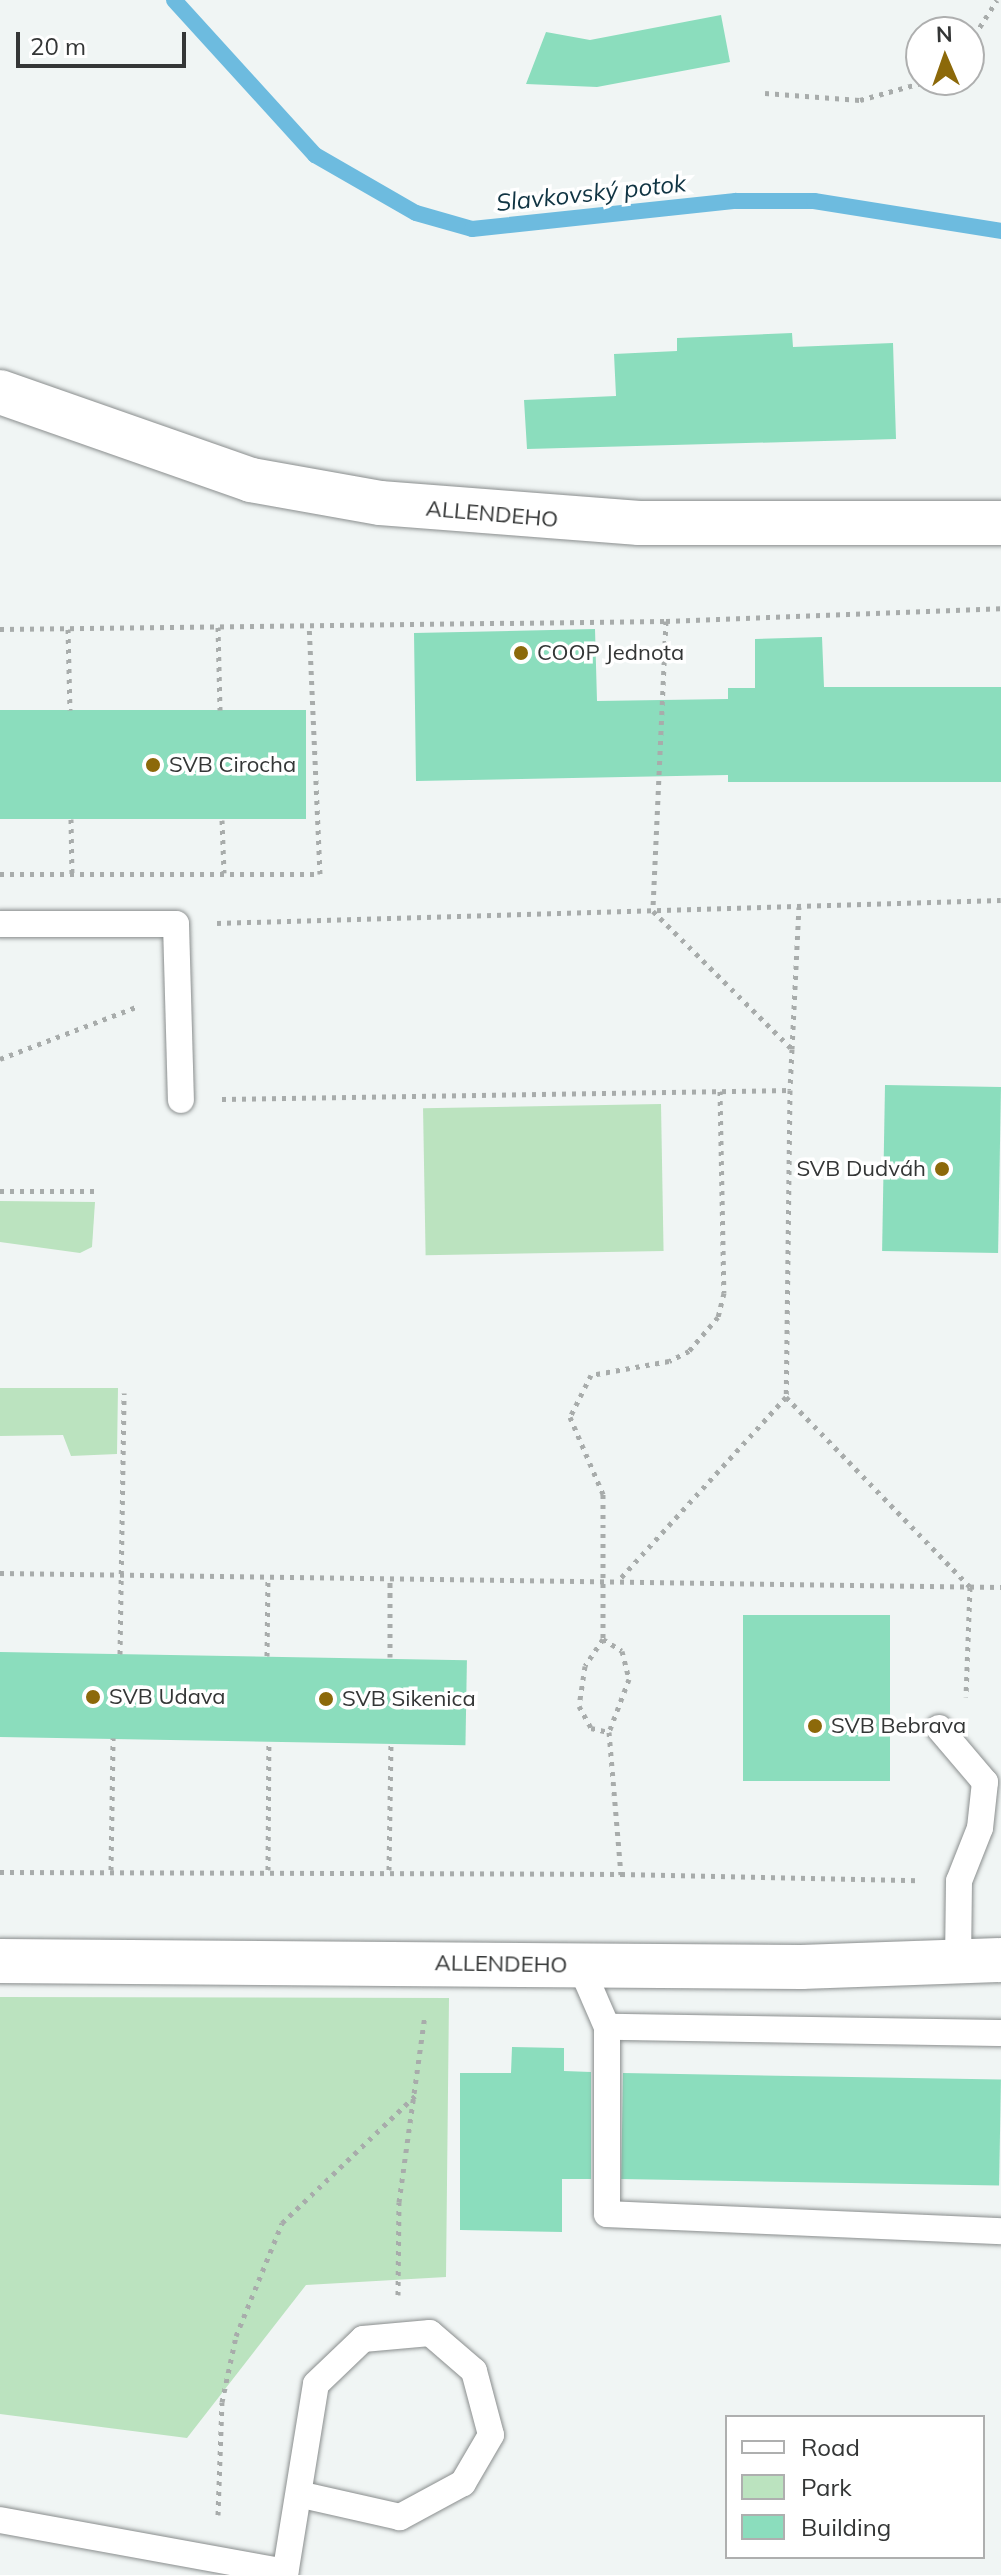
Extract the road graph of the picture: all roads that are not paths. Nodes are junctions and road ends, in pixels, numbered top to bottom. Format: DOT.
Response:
graph roads {
  1 [pos="0,392"];
  2 [pos="1001,523"];
  3 [pos="0,924"];
  4 [pos="181,1100"];
  5 [pos="939,1728"];
  6 [pos="993,1782"];
  7 [pos="1001,1960"];
  8 [pos="0,1961"];
  9 [pos="958,1964"];
  10 [pos="580,1965"];
  11 [pos="607,2027"];
  12 [pos="1001,2033"];
  13 [pos="1001,2231"];
  14 [pos="302,2495"];
  15 [pos="0,2520"];
  16 [pos="285,2574"];
  1 -- 2 [label="street, ALLENDEHO"];
  3 -- 4 [label="lane"];
  5 -- 6 [label="lane"];
  6 -- 9 [label="lane"];
  7 -- 9 [label="street, ALLENDEHO"];
  8 -- 10 [label="street, ALLENDEHO"];
  9 -- 10 [label="street, ALLENDEHO"];
  10 -- 11 [label="lane"];
  11 -- 12 [label="lane"];
  11 -- 13 [label="lane"];
  14 -- 14 [label="lane"];
  14 -- 16 [label="lane"];
  15 -- 16 [label="lane"];
}
